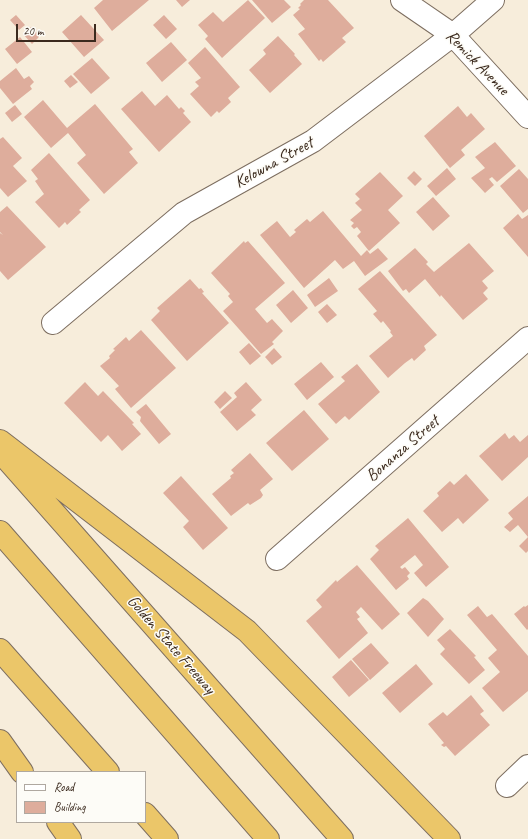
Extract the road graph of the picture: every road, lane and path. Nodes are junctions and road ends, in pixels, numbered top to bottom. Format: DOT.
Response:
graph roads {
  1 [pos="402,0"];
  2 [pos="493,0"];
  3 [pos="453,35"];
  4 [pos="528,117"];
  5 [pos="54,322"];
  6 [pos="528,338"];
  7 [pos="0,440"];
  8 [pos="0,451"];
  9 [pos="0,532"];
  10 [pos="277,559"];
  11 [pos="0,650"];
  12 [pos="0,741"];
  13 [pos="528,766"];
  14 [pos="21,771"];
  15 [pos="107,771"];
  16 [pos="507,786"];
  17 [pos="146,815"];
  18 [pos="59,823"];
  19 [pos="70,839"];
  20 [pos="167,839"];
  21 [pos="268,839"];
  22 [pos="342,839"];
  23 [pos="449,839"];
  1 -- 3 [label="street, Remick Avenue"];
  2 -- 3 [label="street, Kelowna Street"];
  3 -- 4 [label="street, Remick Avenue"];
  3 -- 5 [label="street, Kelowna Street"];
  6 -- 10 [label="street, Bonanza Street"];
  7 -- 23 [label="highway"];
  8 -- 22 [label="highway, Golden State Freeway"];
  9 -- 21 [label="highway"];
  11 -- 15 [label="highway"];
  12 -- 14 [label="highway"];
  13 -- 16 [label="street"];
  17 -- 20 [label="highway"];
  18 -- 19 [label="highway"];
}
